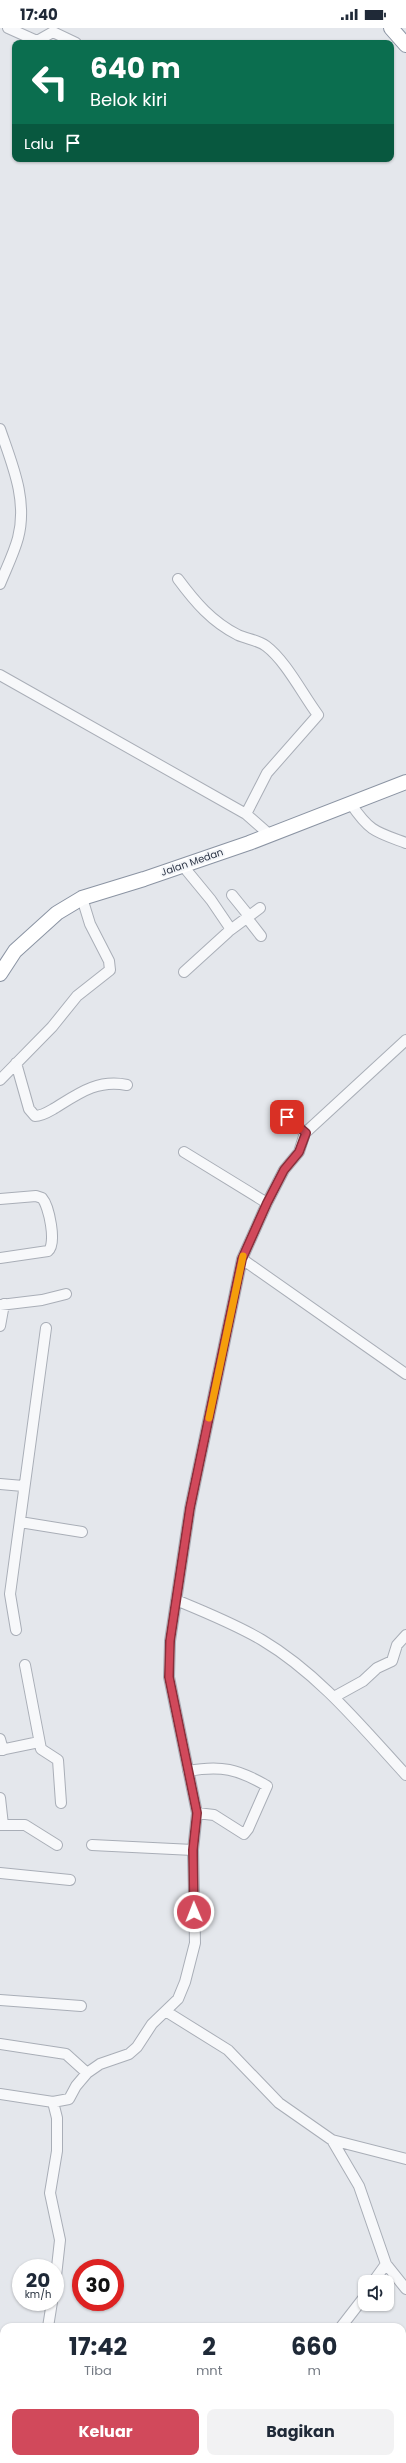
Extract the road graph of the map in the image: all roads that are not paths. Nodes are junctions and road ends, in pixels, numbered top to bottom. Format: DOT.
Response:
graph roads {
  1 [pos="8,28"];
  2 [pos="391,28"];
  3 [pos="32,40"];
  4 [pos="41,40"];
  5 [pos="70,40"];
  6 [pos="406,45"];
  7 [pos="0,429"];
  8 [pos="178,579"];
  9 [pos="0,584"];
  10 [pos="0,675"];
  11 [pos="406,782"];
  12 [pos="351,804"];
  13 [pos="246,814"];
  14 [pos="270,835"];
  15 [pos="406,843"];
  16 [pos="183,866"];
  17 [pos="232,895"];
  18 [pos="82,898"];
  19 [pos="260,908"];
  20 [pos="248,917"];
  21 [pos="229,931"];
  22 [pos="261,936"];
  23 [pos="184,972"];
  24 [pos="0,974"];
  25 [pos="406,1040"];
  26 [pos="16,1063"];
  27 [pos="0,1080"];
  28 [pos="127,1085"];
  29 [pos="278,1109"];
  30 [pos="306,1133"];
  31 [pos="184,1152"];
  32 [pos="0,1199"];
  33 [pos="267,1203"];
  34 [pos="0,1258"];
  35 [pos="242,1259"];
  36 [pos="66,1294"];
  37 [pos="2,1304"];
  38 [pos="0,1326"];
  39 [pos="46,1328"];
  40 [pos="406,1374"];
  41 [pos="0,1484"];
  42 [pos="24,1486"];
  43 [pos="20,1522"];
  44 [pos="82,1532"];
  45 [pos="176,1600"];
  46 [pos="16,1630"];
  47 [pos="406,1635"];
  48 [pos="25,1665"];
  49 [pos="334,1697"];
  50 [pos="0,1739"];
  51 [pos="39,1742"];
  52 [pos="1,1750"];
  53 [pos="188,1771"];
  54 [pos="406,1776"];
  55 [pos="0,1798"];
  56 [pos="61,1803"];
  57 [pos="197,1813"];
  58 [pos="1,1825"];
  59 [pos="57,1845"];
  60 [pos="92,1845"];
  61 [pos="193,1850"];
  62 [pos="0,1873"];
  63 [pos="70,1880"];
  64 [pos="0,2000"];
  65 [pos="81,2006"];
  66 [pos="167,2012"];
  67 [pos="0,2044"];
  68 [pos="87,2073"];
  69 [pos="0,2094"];
  70 [pos="53,2102"];
  71 [pos="332,2140"];
  72 [pos="406,2159"];
  73 [pos="58,2259"];
  74 [pos="386,2264"];
  75 [pos="378,2275"];
  76 [pos="406,2289"];
  77 [pos="358,2305"];
  78 [pos="51,2311"];
  79 [pos="49,2323"];
  80 [pos="344,2323"];
  1 -- 3 [label="street"];
  2 -- 6 [label="highway"];
  4 -- 5 [label="street"];
  7 -- 9 [label="street"];
  8 -- 13 [label="street"];
  10 -- 13 [label="street"];
  11 -- 12 [label="highway, Jalan Medan"];
  12 -- 14 [label="highway, Jalan Medan"];
  12 -- 15 [label="street"];
  13 -- 14 [label="street"];
  14 -- 16 [label="highway, Jalan Medan"];
  16 -- 18 [label="highway, Jalan Medan"];
  16 -- 21 [label="street"];
  17 -- 20 [label="street"];
  18 -- 24 [label="highway, Jalan Medan"];
  18 -- 26 [label="street"];
  19 -- 20 [label="street"];
  20 -- 21 [label="street"];
  20 -- 22 [label="street"];
  21 -- 23 [label="street"];
  25 -- 30 [label="street"];
  26 -- 27 [label="street"];
  26 -- 28 [label="street"];
  29 -- 30 [label="street"];
  30 -- 33 [label="street"];
  31 -- 33 [label="street"];
  32 -- 34 [label="street"];
  33 -- 35 [label="street"];
  35 -- 40 [label="street"];
  35 -- 45 [label="street"];
  36 -- 37 [label="street"];
  37 -- 38 [label="street"];
  39 -- 42 [label="street"];
  41 -- 42 [label="street"];
  42 -- 43 [label="street"];
  43 -- 44 [label="street"];
  43 -- 46 [label="street"];
  45 -- 49 [label="street"];
  45 -- 53 [label="street"];
  47 -- 49 [label="street"];
  48 -- 51 [label="street"];
  49 -- 54 [label="street"];
  50 -- 52 [label="street"];
  51 -- 52 [label="street"];
  51 -- 56 [label="street"];
  53 -- 57 [label="street"];
  53 -- 57 [label="street"];
  55 -- 58 [label="street"];
  57 -- 61 [label="street"];
  58 -- 59 [label="street"];
  60 -- 61 [label="street"];
  61 -- 66 [label="street"];
  62 -- 63 [label="street"];
  64 -- 65 [label="street"];
  66 -- 68 [label="street"];
  66 -- 71 [label="street"];
  67 -- 68 [label="street"];
  68 -- 70 [label="street"];
  69 -- 70 [label="street"];
  70 -- 73 [label="street"];
  71 -- 72 [label="street"];
  71 -- 74 [label="street"];
  74 -- 75 [label="street"];
  74 -- 76 [label="street"];
  77 -- 80 [label="street"];
  78 -- 79 [label="street"];
}
